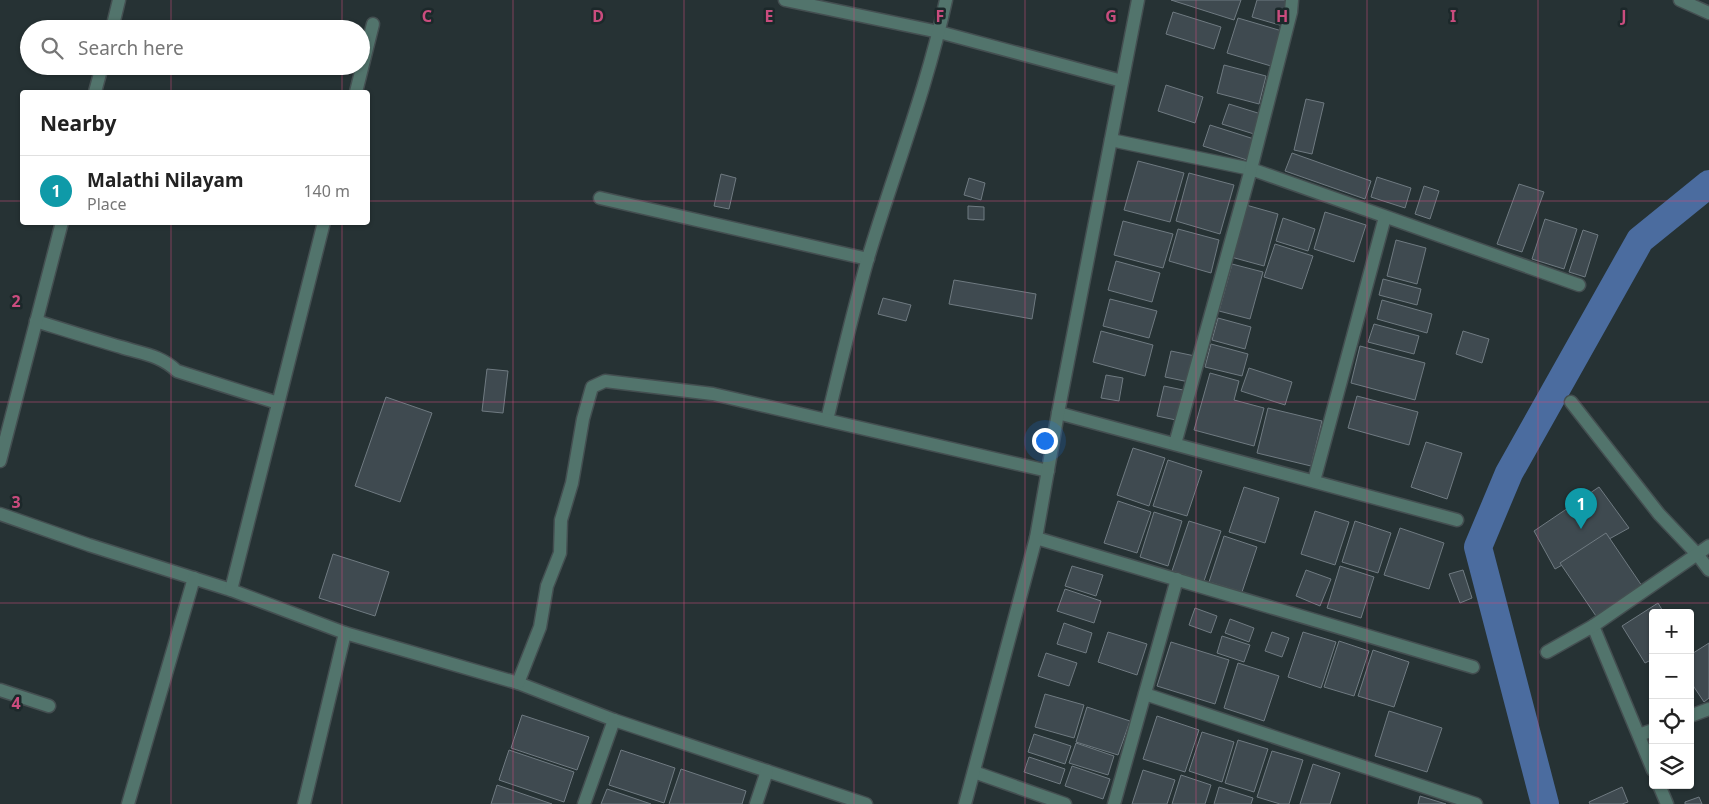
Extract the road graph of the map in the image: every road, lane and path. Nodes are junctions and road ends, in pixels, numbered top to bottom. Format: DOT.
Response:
graph roads {
  1 [pos="119,0"];
  2 [pos="785,0"];
  3 [pos="946,0"];
  4 [pos="1138,0"];
  5 [pos="1292,0"];
  6 [pos="1680,0"];
  7 [pos="1709,13"];
  8 [pos="114,20"];
  9 [pos="373,24"];
  10 [pos="939,32"];
  11 [pos="370,36"];
  12 [pos="100,75"];
  13 [pos="360,75"];
  14 [pos="1122,81"];
  15 [pos="96,90"];
  16 [pos="356,90"];
  17 [pos="1111,140"];
  18 [pos="1251,169"];
  19 [pos="600,198"];
  20 [pos="1385,217"];
  21 [pos="61,225"];
  22 [pos="323,225"];
  23 [pos="868,258"];
  24 [pos="1579,284"];
  25 [pos="36,321"];
  26 [pos="1571,402"];
  27 [pos="278,403"];
  28 [pos="1058,413"];
  29 [pos="826,420"];
  30 [pos="1175,444"];
  31 [pos="0,461"];
  32 [pos="1048,471"];
  33 [pos="1314,481"];
  34 [pos="0,514"];
  35 [pos="1457,520"];
  36 [pos="1036,538"];
  37 [pos="1709,546"];
  38 [pos="1697,554"];
  39 [pos="1709,570"];
  40 [pos="194,578"];
  41 [pos="1177,579"];
  42 [pos="232,590"];
  43 [pos="1593,626"];
  44 [pos="345,633"];
  45 [pos="1546,652"];
  46 [pos="1473,666"];
  47 [pos="518,683"];
  48 [pos="0,690"];
  49 [pos="1145,694"];
  50 [pos="49,706"];
  51 [pos="1709,709"];
  52 [pos="1694,715"];
  53 [pos="614,720"];
  54 [pos="1649,731"];
  55 [pos="1638,735"];
  56 [pos="1649,761"];
  57 [pos="768,771"];
  58 [pos="974,772"];
  59 [pos="1661,789"];
  60 [pos="128,804"];
  61 [pos="304,804"];
  62 [pos="584,804"];
  63 [pos="756,804"];
  64 [pos="866,804"];
  65 [pos="965,804"];
  66 [pos="1065,804"];
  67 [pos="1114,804"];
  68 [pos="1476,804"];
  69 [pos="1667,804"];
  1 -- 8 [label="street"];
  2 -- 10 [label="street"];
  3 -- 10 [label="street"];
  4 -- 14 [label="street"];
  5 -- 18 [label="street"];
  6 -- 7 [label="street"];
  9 -- 11 [label="street"];
  10 -- 14 [label="street"];
  10 -- 23 [label="street"];
  12 -- 15 [label="street"];
  13 -- 16 [label="street"];
  14 -- 17 [label="street"];
  17 -- 18 [label="street"];
  17 -- 28 [label="street"];
  18 -- 20 [label="street"];
  18 -- 30 [label="street"];
  19 -- 23 [label="street"];
  20 -- 24 [label="street"];
  20 -- 33 [label="street"];
  21 -- 25 [label="street"];
  22 -- 27 [label="street"];
  23 -- 29 [label="street"];
  25 -- 27 [label="street"];
  25 -- 31 [label="street"];
  26 -- 38 [label="street"];
  27 -- 42 [label="street"];
  28 -- 30 [label="street"];
  28 -- 32 [label="street"];
  29 -- 32 [label="street"];
  29 -- 47 [label="street"];
  30 -- 33 [label="street"];
  32 -- 36 [label="street"];
  33 -- 35 [label="street"];
  34 -- 40 [label="street"];
  36 -- 41 [label="street"];
  36 -- 58 [label="street"];
  37 -- 38 [label="street"];
  38 -- 39 [label="street"];
  38 -- 43 [label="street"];
  40 -- 42 [label="street"];
  40 -- 60 [label="street"];
  41 -- 46 [label="street"];
  41 -- 49 [label="street"];
  42 -- 44 [label="street"];
  43 -- 45 [label="street"];
  43 -- 55 [label="street"];
  44 -- 47 [label="street"];
  44 -- 61 [label="street"];
  47 -- 53 [label="street"];
  48 -- 50 [label="street"];
  49 -- 67 [label="street"];
  49 -- 68 [label="street"];
  51 -- 52 [label="street"];
  53 -- 57 [label="street"];
  53 -- 62 [label="street"];
  54 -- 55 [label="street"];
  55 -- 56 [label="street"];
  57 -- 63 [label="street"];
  57 -- 64 [label="street"];
  58 -- 65 [label="street"];
  58 -- 66 [label="street"];
  59 -- 69 [label="street"];
}
